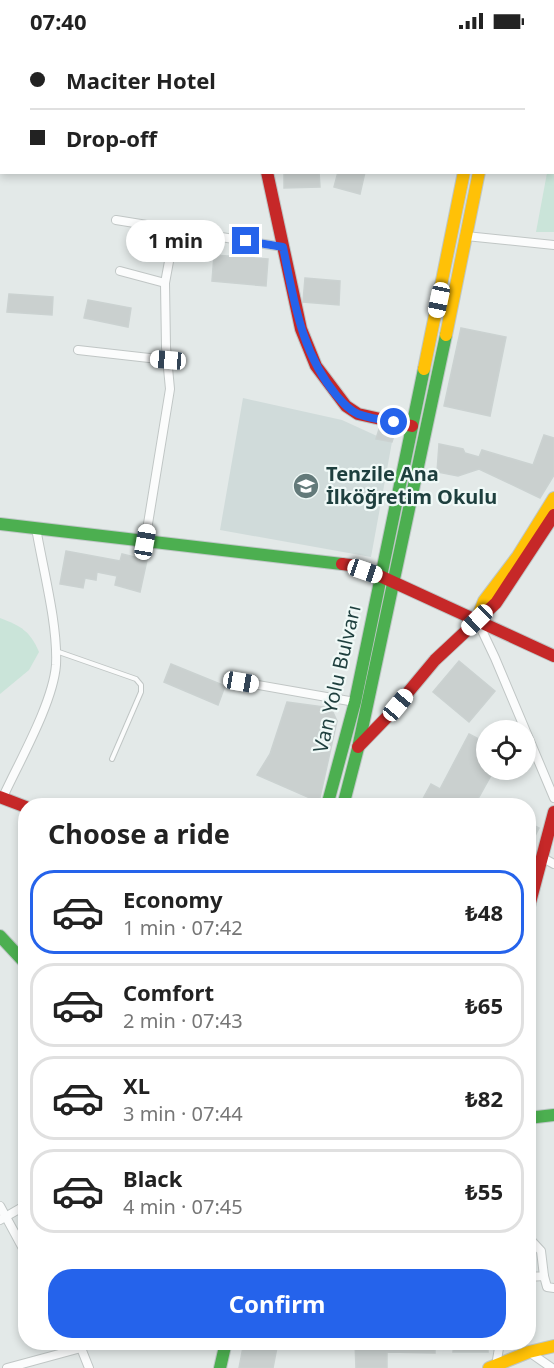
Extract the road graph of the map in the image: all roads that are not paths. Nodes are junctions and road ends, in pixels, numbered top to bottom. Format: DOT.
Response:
graph roads {
  1 [pos="267,174"];
  2 [pos="464,174"];
  3 [pos="479,174"];
  4 [pos="116,220"];
  5 [pos="175,229"];
  6 [pos="466,236"];
  7 [pos="554,245"];
  8 [pos="283,247"];
  9 [pos="120,271"];
  10 [pos="165,283"];
  11 [pos="78,350"];
  12 [pos="168,360"];
  13 [pos="412,426"];
  14 [pos="554,498"];
  15 [pos="554,515"];
  16 [pos="0,524"];
  17 [pos="36,528"];
  18 [pos="145,542"];
  19 [pos="380,576"];
  20 [pos="392,583"];
  21 [pos="477,620"];
  22 [pos="55,651"];
  23 [pos="554,656"];
  24 [pos="241,682"];
  25 [pos="355,702"];
  26 [pos="358,748"];
  27 [pos="112,759"];
  28 [pos="1,797"];
  29 [pos="329,798"];
  30 [pos="345,798"];
  31 [pos="554,798"];
  32 [pos="18,804"];
  33 [pos="554,812"];
  34 [pos="549,861"];
  35 [pos="536,891"];
  36 [pos="0,936"];
  37 [pos="18,955"];
  38 [pos="554,1115"];
  39 [pos="536,1117"];
  40 [pos="0,1206"];
  41 [pos="18,1209"];
  42 [pos="2,1218"];
  43 [pos="18,1242"];
  44 [pos="536,1245"];
  45 [pos="536,1276"];
  46 [pos="544,1276"];
  47 [pos="554,1288"];
  48 [pos="554,1346"];
  49 [pos="64,1350"];
  50 [pos="82,1350"];
  51 [pos="224,1350"];
  52 [pos="498,1350"];
  53 [pos="529,1352"];
  54 [pos="493,1367"];
  55 [pos="7,1368"];
  56 [pos="89,1368"];
  57 [pos="220,1368"];
  58 [pos="552,1368"];
  1 -- 8 [label="street"];
  2 -- 13 [label="street, Van Yolu Bulvarı"];
  3 -- 6 [label="street"];
  4 -- 5 [label="street"];
  5 -- 8 [label="street"];
  5 -- 10 [label="street"];
  6 -- 7 [label="street"];
  6 -- 20 [label="street"];
  8 -- 13 [label="street"];
  9 -- 10 [label="street"];
  10 -- 12 [label="street"];
  11 -- 12 [label="street"];
  12 -- 18 [label="street"];
  13 -- 19 [label="street, Van Yolu Bulvarı"];
  14 -- 21 [label="street"];
  15 -- 21 [label="street"];
  16 -- 17 [label="street"];
  17 -- 18 [label="street"];
  17 -- 22 [label="street"];
  18 -- 19 [label="street"];
  19 -- 20 [label="street"];
  19 -- 25 [label="street, Van Yolu Bulvarı"];
  20 -- 21 [label="street"];
  20 -- 26 [label="street"];
  21 -- 23 [label="street"];
  21 -- 26 [label="street"];
  21 -- 31 [label="street"];
  22 -- 27 [label="lane"];
  22 -- 28 [label="street"];
  24 -- 25 [label="street"];
  25 -- 29 [label="street, Van Yolu Bulvarı"];
  26 -- 30 [label="street"];
  28 -- 32 [label="street"];
  33 -- 34 [label="street"];
  34 -- 35 [label="street"];
  36 -- 37 [label="street"];
  38 -- 39 [label="street"];
  40 -- 42 [label="street"];
  41 -- 42 [label="street"];
  42 -- 43 [label="street"];
  44 -- 46 [label="street"];
  45 -- 46 [label="street"];
  46 -- 47 [label="street"];
  48 -- 53 [label="street"];
  49 -- 55 [label="street"];
  50 -- 56 [label="street"];
  51 -- 57 [label="street"];
  52 -- 54 [label="street"];
  53 -- 54 [label="street"];
  53 -- 58 [label="street"];
}
